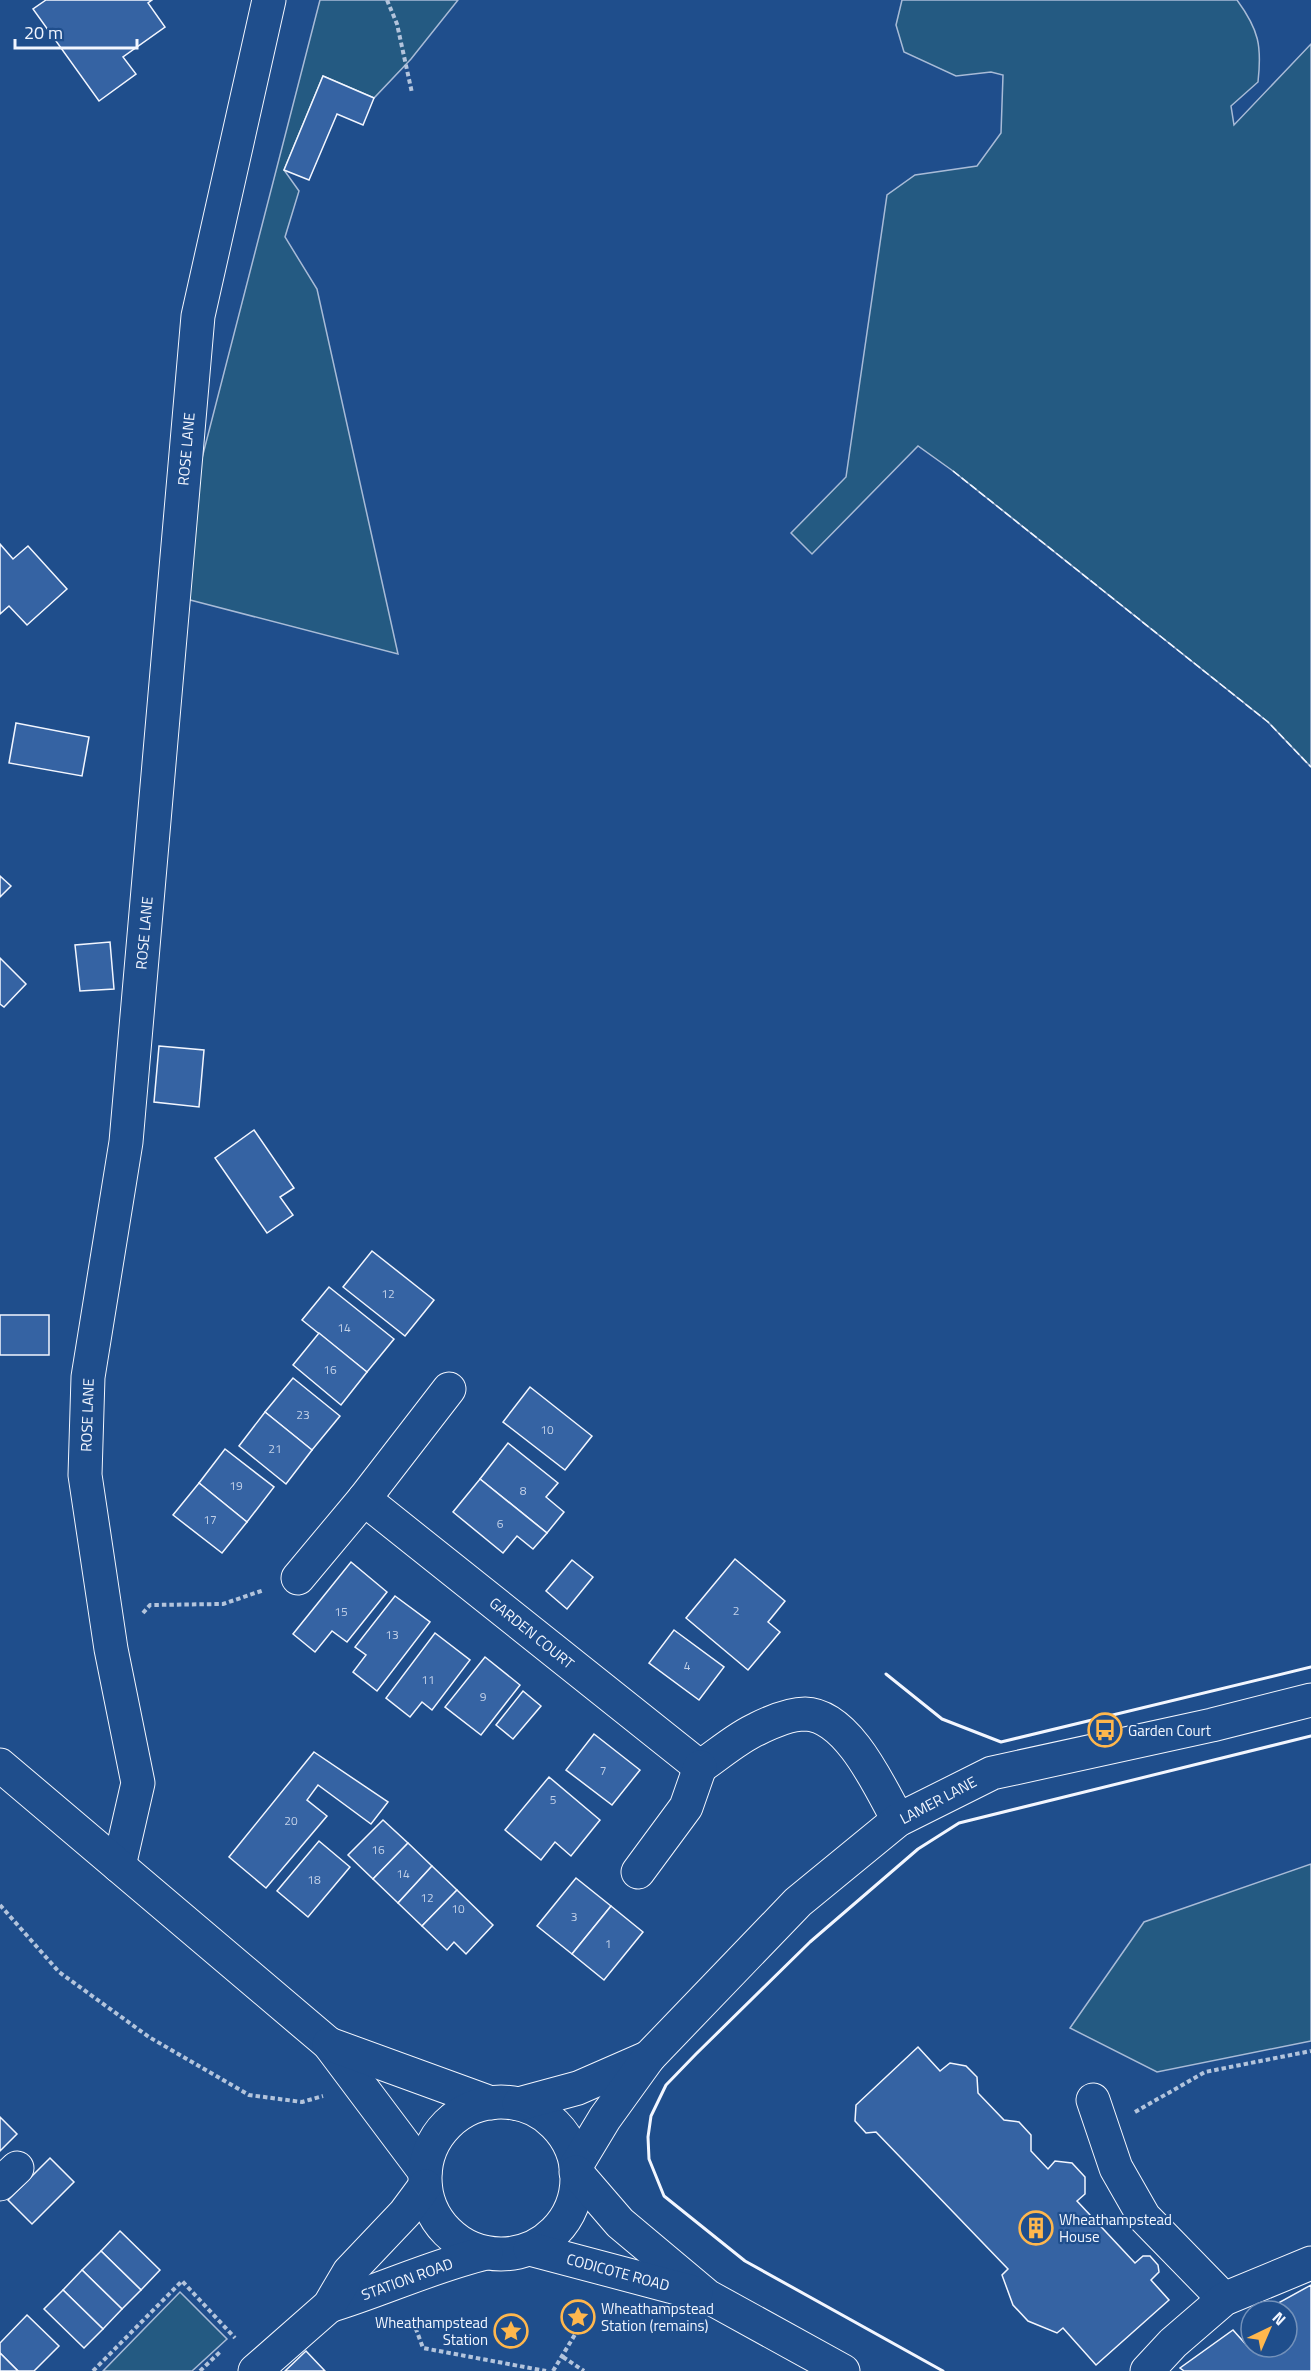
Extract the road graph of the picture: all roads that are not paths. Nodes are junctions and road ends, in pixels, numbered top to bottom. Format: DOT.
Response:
graph roads {
  1 [pos="269,0"];
  2 [pos="449,1389"];
  3 [pos="364,1499"];
  4 [pos="298,1578"];
  5 [pos="1311,1700"];
  6 [pos="0,1766"];
  7 [pos="700,1767"];
  8 [pos="898,1820"];
  9 [pos="119,1866"];
  10 [pos="638,1872"];
  11 [pos="329,2044"];
  12 [pos="650,2057"];
  13 [pos="505,2104"];
  14 [pos="1098,2115"];
  15 [pos="576,2169"];
  16 [pos="425,2179"];
  17 [pos="530,2249"];
  18 [pos="486,2253"];
  19 [pos="1311,2263"];
  20 [pos="707,2296"];
  21 [pos="1224,2299"];
  22 [pos="329,2306"];
  23 [pos="255,2371"];
  24 [pos="843,2371"];
  25 [pos="1147,2371"];
  1 -- 9 [label="main road, ROSE LANE"];
  2 -- 3 [label="main road"];
  3 -- 4 [label="main road"];
  3 -- 7 [label="main road, GARDEN COURT"];
  5 -- 8 [label="main road, LAMER LANE"];
  6 -- 9 [label="main road"];
  7 -- 8 [label="main road"];
  7 -- 10 [label="main road"];
  8 -- 12 [label="main road, LAMER LANE"];
  9 -- 11 [label="main road"];
  11 -- 13 [label="main road"];
  11 -- 16 [label="main road"];
  12 -- 13 [label="main road, LAMER LANE"];
  12 -- 15 [label="main road, LAMER LANE"];
  13 -- 15 [label="main road"];
  13 -- 16 [label="main road"];
  14 -- 21 [label="main road"];
  15 -- 17 [label="main road"];
  15 -- 20 [label="main road, CODICOTE ROAD"];
  16 -- 18 [label="main road"];
  16 -- 22 [label="main road, STATION ROAD"];
  17 -- 18 [label="main road"];
  17 -- 20 [label="main road, CODICOTE ROAD"];
  18 -- 22 [label="main road, STATION ROAD"];
  19 -- 21 [label="main road"];
  20 -- 24 [label="main road, CODICOTE ROAD"];
  21 -- 25 [label="main road"];
  22 -- 23 [label="main road, STATION ROAD"];
}
